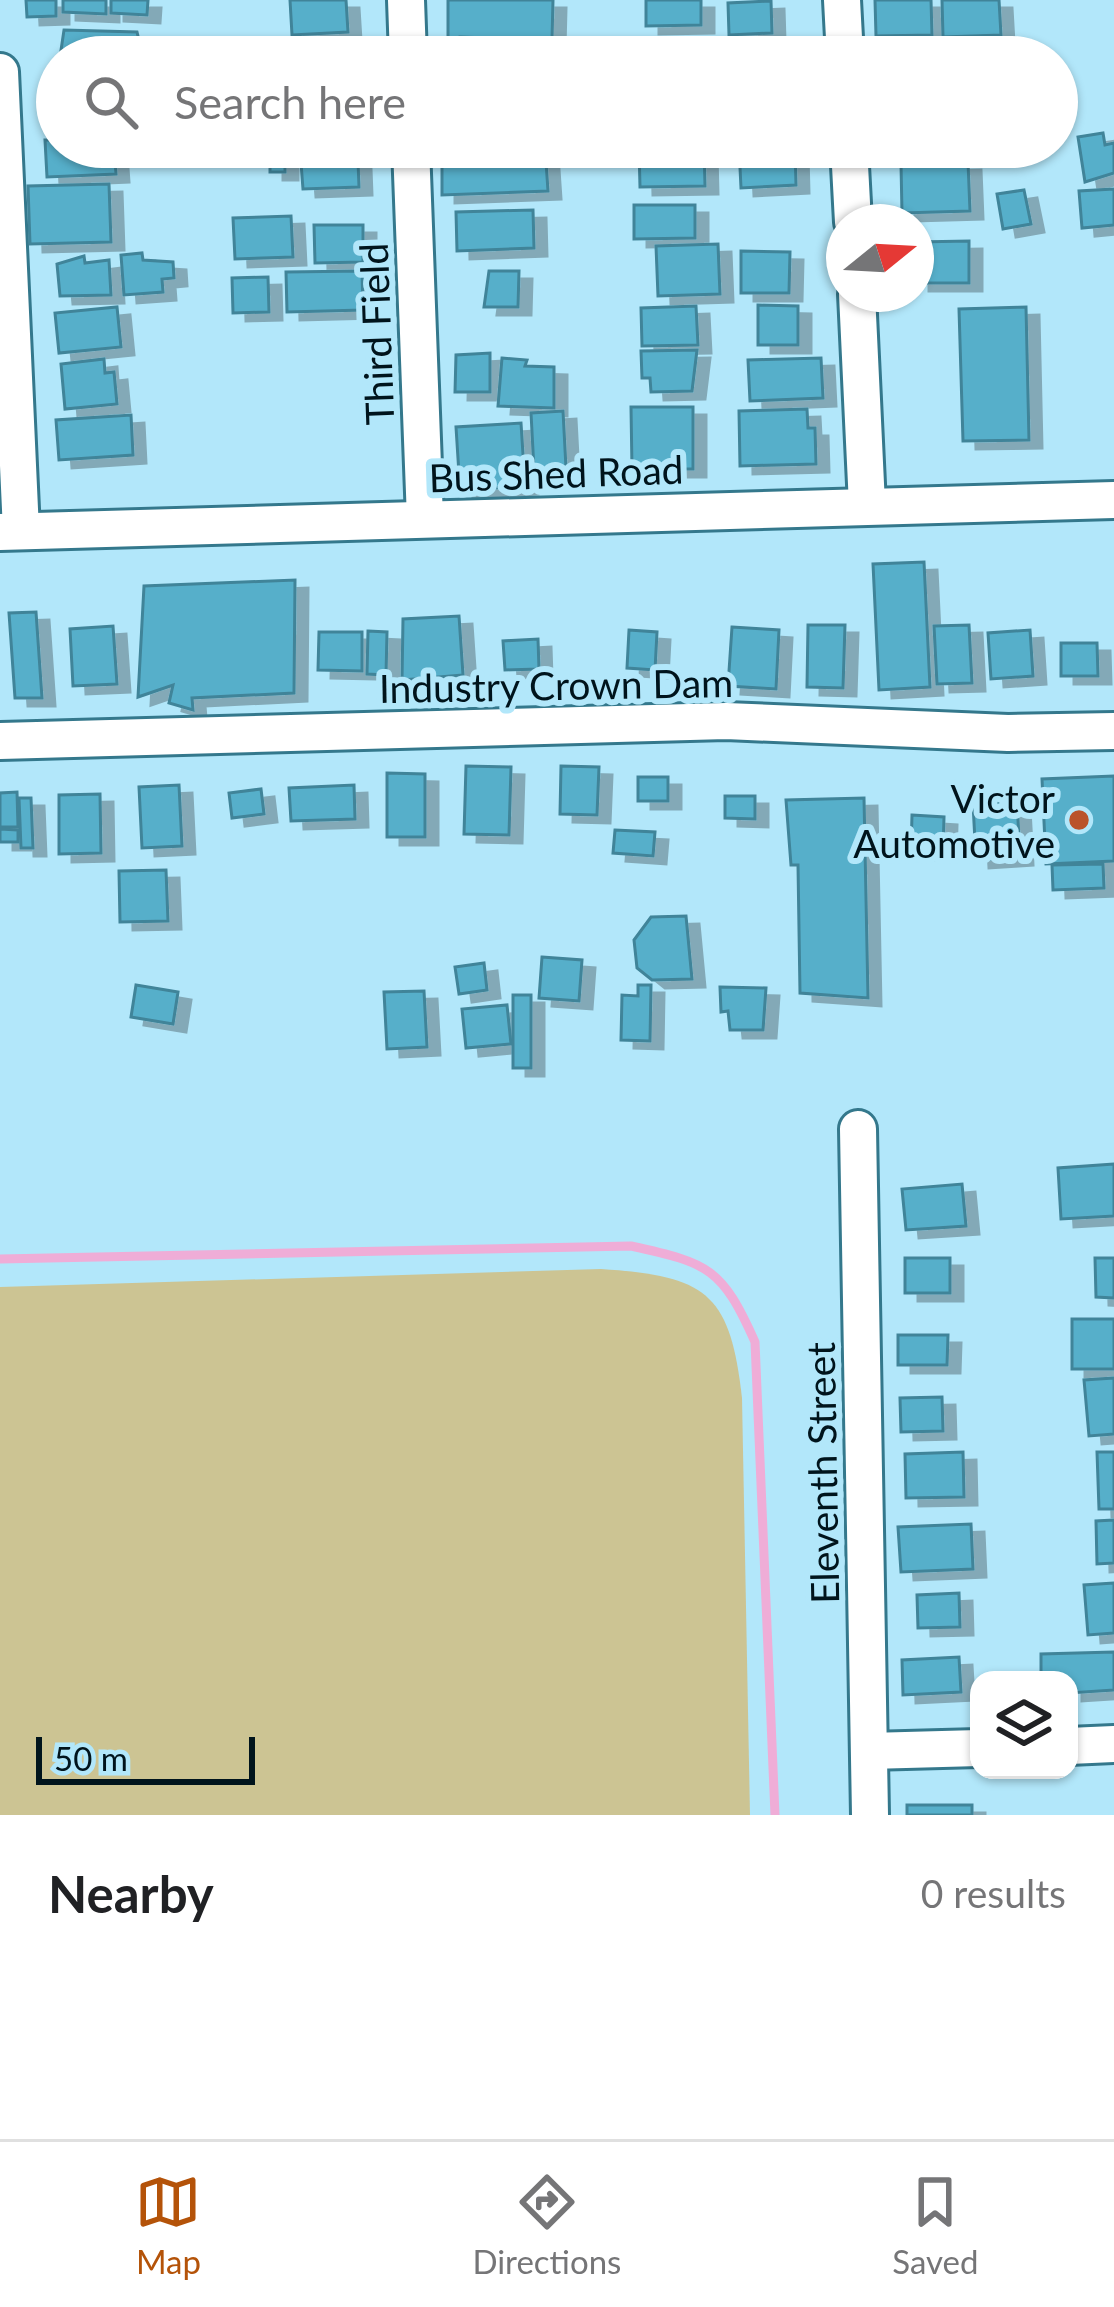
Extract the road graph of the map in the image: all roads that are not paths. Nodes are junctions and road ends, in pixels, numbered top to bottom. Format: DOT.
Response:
graph roads {
  1 [pos="406,0"];
  2 [pos="842,0"];
  3 [pos="407,36"];
  4 [pos="844,36"];
  5 [pos="0,72"];
  6 [pos="412,168"];
  7 [pos="850,168"];
  8 [pos="852,204"];
  9 [pos="858,312"];
  10 [pos="1114,500"];
  11 [pos="867,505"];
  12 [pos="425,519"];
  13 [pos="10,532"];
  14 [pos="1114,731"];
  15 [pos="0,741"];
  16 [pos="858,1129"];
  17 [pos="1114,1744"];
  18 [pos="1078,1746"];
  19 [pos="970,1748"];
  20 [pos="869,1750"];
  21 [pos="870,1815"];
  1 -- 3 [label="street"];
  2 -- 4 [label="street"];
  5 -- 13 [label="street"];
  6 -- 12 [label="street, Third Field"];
  7 -- 8 [label="street"];
  9 -- 11 [label="street"];
  10 -- 11 [label="street, Bus Shed Road"];
  11 -- 12 [label="street, Bus Shed Road"];
  12 -- 13 [label="street, Bus Shed Road"];
  14 -- 15 [label="street, Industry Crown Dam"];
  16 -- 20 [label="street, Eleventh Street"];
  17 -- 18 [label="street"];
  19 -- 20 [label="street"];
  20 -- 21 [label="street, Eleventh Street"];
}
